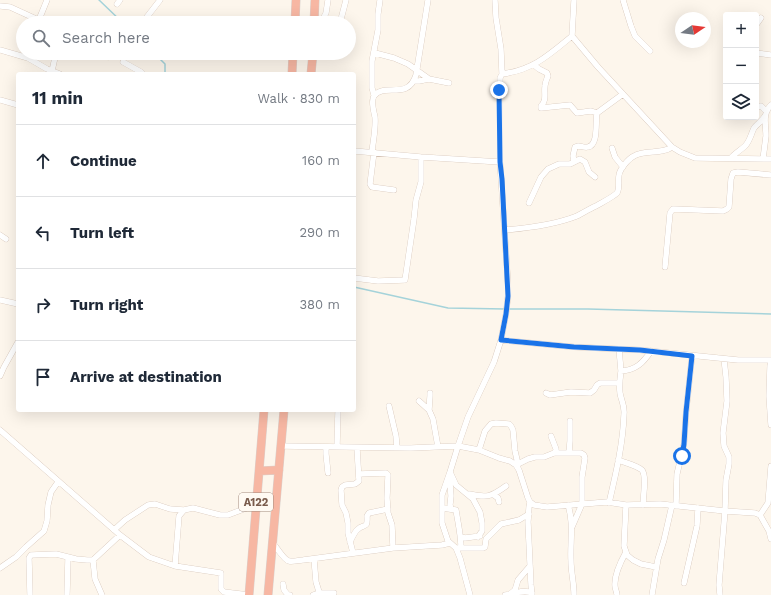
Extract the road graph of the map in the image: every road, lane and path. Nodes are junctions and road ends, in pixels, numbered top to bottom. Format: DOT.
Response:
graph roads {
  1 [pos="47,0"];
  2 [pos="160,0"];
  3 [pos="296,0"];
  4 [pos="315,0"];
  5 [pos="328,0"];
  6 [pos="346,0"];
  7 [pos="380,0"];
  8 [pos="428,0"];
  9 [pos="495,0"];
  10 [pos="574,0"];
  11 [pos="623,0"];
  12 [pos="0,6"];
  13 [pos="28,16"];
  14 [pos="40,16"];
  15 [pos="148,16"];
  16 [pos="295,16"];
  17 [pos="318,16"];
  18 [pos="324,16"];
  19 [pos="342,16"];
  20 [pos="761,18"];
  21 [pos="759,21"];
  22 [pos="572,36"];
  23 [pos="0,50"];
  24 [pos="650,51"];
  25 [pos="16,53"];
  26 [pos="374,53"];
  27 [pos="759,53"];
  28 [pos="771,55"];
  29 [pos="36,60"];
  30 [pos="54,60"];
  31 [pos="293,60"];
  32 [pos="312,60"];
  33 [pos="123,62"];
  34 [pos="534,65"];
  35 [pos="52,70"];
  36 [pos="416,70"];
  37 [pos="56,72"];
  38 [pos="141,72"];
  39 [pos="292,72"];
  40 [pos="311,72"];
  41 [pos="502,74"];
  42 [pos="429,78"];
  43 [pos="414,81"];
  44 [pos="449,82"];
  45 [pos="623,94"];
  46 [pos="374,95"];
  47 [pos="0,100"];
  48 [pos="16,104"];
  49 [pos="771,105"];
  50 [pos="759,106"];
  51 [pos="597,113"];
  52 [pos="766,113"];
  53 [pos="672,147"];
  54 [pos="612,148"];
  55 [pos="356,151"];
  56 [pos="373,152"];
  57 [pos="421,157"];
  58 [pos="731,158"];
  59 [pos="763,159"];
  60 [pos="771,159"];
  61 [pos="500,162"];
  62 [pos="574,162"];
  63 [pos="623,167"];
  64 [pos="771,175"];
  65 [pos="595,177"];
  66 [pos="394,190"];
  67 [pos="529,203"];
  68 [pos="505,230"];
  69 [pos="665,267"];
  70 [pos="356,278"];
  71 [pos="0,300"];
  72 [pos="16,304"];
  73 [pos="501,340"];
  74 [pos="16,346"];
  75 [pos="619,349"];
  76 [pos="651,351"];
  77 [pos="692,356"];
  78 [pos="724,359"];
  79 [pos="771,361"];
  80 [pos="620,371"];
  81 [pos="1,372"];
  82 [pos="619,383"];
  83 [pos="430,393"];
  84 [pos="546,393"];
  85 [pos="419,401"];
  86 [pos="389,406"];
  87 [pos="429,410"];
  88 [pos="264,412"];
  89 [pos="284,412"];
  90 [pos="338,412"];
  91 [pos="570,421"];
  92 [pos="771,425"];
  93 [pos="0,430"];
  94 [pos="551,436"];
  95 [pos="280,446"];
  96 [pos="458,446"];
  97 [pos="326,447"];
  98 [pos="337,447"];
  99 [pos="438,447"];
  100 [pos="357,448"];
  101 [pos="397,448"];
  102 [pos="479,450"];
  103 [pos="554,453"];
  104 [pos="569,453"];
  105 [pos="516,454"];
  106 [pos="618,460"];
  107 [pos="510,461"];
  108 [pos="517,465"];
  109 [pos="771,466"];
  110 [pos="279,470"];
  111 [pos="259,471"];
  112 [pos="450,472"];
  113 [pos="328,473"];
  114 [pos="359,474"];
  115 [pos="453,479"];
  116 [pos="58,482"];
  117 [pos="506,486"];
  118 [pos="468,494"];
  119 [pos="494,495"];
  120 [pos="499,502"];
  121 [pos="530,502"];
  122 [pos="609,503"];
  123 [pos="582,504"];
  124 [pos="256,505"];
  125 [pos="568,505"];
  126 [pos="626,505"];
  127 [pos="643,505"];
  128 [pos="674,505"];
  129 [pos="442,508"];
  130 [pos="698,508"];
  131 [pos="388,509"];
  132 [pos="451,509"];
  133 [pos="184,510"];
  134 [pos="725,511"];
  135 [pos="529,514"];
  136 [pos="760,515"];
  137 [pos="572,527"];
  138 [pos="114,530"];
  139 [pos="120,535"];
  140 [pos="461,537"];
  141 [pos="478,537"];
  142 [pos="486,539"];
  143 [pos="771,539"];
  144 [pos="350,542"];
  145 [pos="272,543"];
  146 [pos="455,546"];
  147 [pos="393,548"];
  148 [pos="626,552"];
  149 [pos="353,553"];
  150 [pos="68,557"];
  151 [pos="314,558"];
  152 [pos="94,560"];
  153 [pos="175,566"];
  154 [pos="530,566"];
  155 [pos="656,567"];
  156 [pos="0,568"];
  157 [pos="684,583"];
  158 [pos="282,584"];
  159 [pos="334,592"];
  160 [pos="317,594"];
  161 [pos="532,594"];
  162 [pos="30,595"];
  163 [pos="67,595"];
  164 [pos="102,595"];
  165 [pos="249,595"];
  166 [pos="268,595"];
  167 [pos="290,595"];
  168 [pos="470,595"];
  169 [pos="507,595"];
  170 [pos="574,595"];
  171 [pos="617,595"];
  172 [pos="652,595"];
  173 [pos="720,595"];
  1 -- 14 [label="street"];
  2 -- 15 [label="street"];
  3 -- 16 [label="highway"];
  4 -- 17 [label="highway"];
  5 -- 18 [label="street"];
  6 -- 19 [label="street"];
  7 -- 26 [label="street"];
  8 -- 36 [label="street"];
  9 -- 41 [label="street"];
  10 -- 22 [label="street"];
  11 -- 24 [label="street"];
  12 -- 13 [label="street"];
  20 -- 21 [label="street"];
  22 -- 34 [label="street"];
  22 -- 45 [label="street"];
  23 -- 25 [label="street"];
  26 -- 36 [label="street"];
  26 -- 46 [label="street"];
  27 -- 28 [label="street"];
  29 -- 35 [label="street"];
  30 -- 35 [label="street"];
  31 -- 39 [label="highway"];
  32 -- 40 [label="highway"];
  33 -- 38 [label="street"];
  34 -- 41 [label="street"];
  34 -- 51 [label="street"];
  35 -- 37 [label="street"];
  36 -- 42 [label="street"];
  36 -- 43 [label="street"];
  41 -- 61 [label="street"];
  42 -- 43 [label="street"];
  42 -- 44 [label="street"];
  43 -- 46 [label="street"];
  45 -- 51 [label="street"];
  45 -- 53 [label="street"];
  46 -- 56 [label="street"];
  47 -- 48 [label="street"];
  49 -- 52 [label="street"];
  50 -- 52 [label="street"];
  51 -- 62 [label="street"];
  52 -- 58 [label="street"];
  52 -- 59 [label="street"];
  53 -- 58 [label="street"];
  53 -- 63 [label="street"];
  54 -- 63 [label="street"];
  55 -- 56 [label="street"];
  56 -- 57 [label="street"];
  56 -- 66 [label="street"];
  57 -- 61 [label="street"];
  57 -- 70 [label="street"];
  58 -- 59 [label="street"];
  59 -- 60 [label="street"];
  61 -- 68 [label="street"];
  62 -- 65 [label="street"];
  62 -- 67 [label="street"];
  63 -- 68 [label="street"];
  64 -- 69 [label="street"];
  68 -- 73 [label="street"];
  71 -- 72 [label="street"];
  73 -- 75 [label="street"];
  73 -- 96 [label="street"];
  74 -- 81 [label="street"];
  75 -- 76 [label="street"];
  75 -- 80 [label="street"];
  76 -- 77 [label="street"];
  76 -- 80 [label="street"];
  77 -- 78 [label="street"];
  77 -- 128 [label="street"];
  78 -- 79 [label="street"];
  78 -- 134 [label="street"];
  79 -- 92 [label="street"];
  80 -- 82 [label="street"];
  82 -- 84 [label="street"];
  82 -- 106 [label="street"];
  83 -- 87 [label="street"];
  85 -- 87 [label="street"];
  86 -- 101 [label="street"];
  87 -- 99 [label="street"];
  88 -- 111 [label="highway, A122"];
  89 -- 95 [label="highway, A122"];
  90 -- 98 [label="street"];
  91 -- 104 [label="street"];
  93 -- 116 [label="street"];
  94 -- 103 [label="street"];
  95 -- 97 [label="street"];
  95 -- 110 [label="highway, A122"];
  96 -- 99 [label="street"];
  96 -- 102 [label="street"];
  96 -- 112 [label="street"];
  97 -- 98 [label="street"];
  97 -- 113 [label="street"];
  98 -- 100 [label="street"];
  99 -- 101 [label="street"];
  100 -- 101 [label="street"];
  100 -- 114 [label="street"];
  102 -- 105 [label="street"];
  102 -- 107 [label="street"];
  103 -- 104 [label="street"];
  103 -- 108 [label="street"];
  104 -- 123 [label="street"];
  105 -- 107 [label="street"];
  105 -- 108 [label="street"];
  106 -- 122 [label="street"];
  106 -- 127 [label="street"];
  107 -- 108 [label="street"];
  108 -- 121 [label="street"];
  109 -- 136 [label="street"];
  110 -- 111 [label="highway"];
  110 -- 145 [label="highway, A122"];
  111 -- 124 [label="highway, A122"];
  112 -- 115 [label="street"];
  112 -- 129 [label="street"];
  114 -- 131 [label="street"];
  114 -- 144 [label="street"];
  115 -- 118 [label="street"];
  115 -- 132 [label="street"];
  116 -- 138 [label="street"];
  116 -- 156 [label="street"];
  117 -- 119 [label="street"];
  118 -- 119 [label="street"];
  118 -- 141 [label="street"];
  119 -- 120 [label="street"];
  121 -- 125 [label="street"];
  121 -- 135 [label="street"];
  122 -- 123 [label="street"];
  122 -- 126 [label="street"];
  123 -- 125 [label="street"];
  123 -- 137 [label="street"];
  124 -- 133 [label="street"];
  124 -- 165 [label="highway, A122"];
  125 -- 137 [label="street"];
  126 -- 127 [label="street"];
  126 -- 148 [label="street"];
  127 -- 128 [label="street"];
  128 -- 130 [label="street"];
  128 -- 155 [label="street"];
  129 -- 132 [label="street"];
  129 -- 146 [label="street"];
  130 -- 134 [label="street"];
  130 -- 157 [label="street"];
  131 -- 144 [label="street"];
  131 -- 147 [label="street"];
  132 -- 140 [label="street"];
  133 -- 138 [label="street"];
  133 -- 153 [label="street"];
  134 -- 136 [label="street"];
  134 -- 173 [label="street"];
  135 -- 142 [label="street"];
  135 -- 154 [label="street"];
  136 -- 143 [label="street"];
  137 -- 170 [label="street"];
  138 -- 139 [label="street"];
  139 -- 152 [label="street"];
  139 -- 153 [label="street"];
  140 -- 141 [label="street"];
  140 -- 146 [label="street"];
  140 -- 146 [label="street"];
  141 -- 142 [label="street"];
  142 -- 146 [label="street"];
  144 -- 149 [label="street"];
  145 -- 151 [label="street"];
  145 -- 166 [label="highway, A122"];
  146 -- 147 [label="street"];
  146 -- 168 [label="street"];
  147 -- 149 [label="street"];
  148 -- 155 [label="street"];
  148 -- 171 [label="street"];
  149 -- 151 [label="street"];
  150 -- 152 [label="street"];
  150 -- 162 [label="street"];
  150 -- 163 [label="street"];
  151 -- 160 [label="street"];
  152 -- 164 [label="street"];
  153 -- 165 [label="street"];
  154 -- 161 [label="street"];
  154 -- 169 [label="street"];
  155 -- 172 [label="street"];
  158 -- 167 [label="street"];
  159 -- 160 [label="street"];
  161 -- 169 [label="street"];
}
